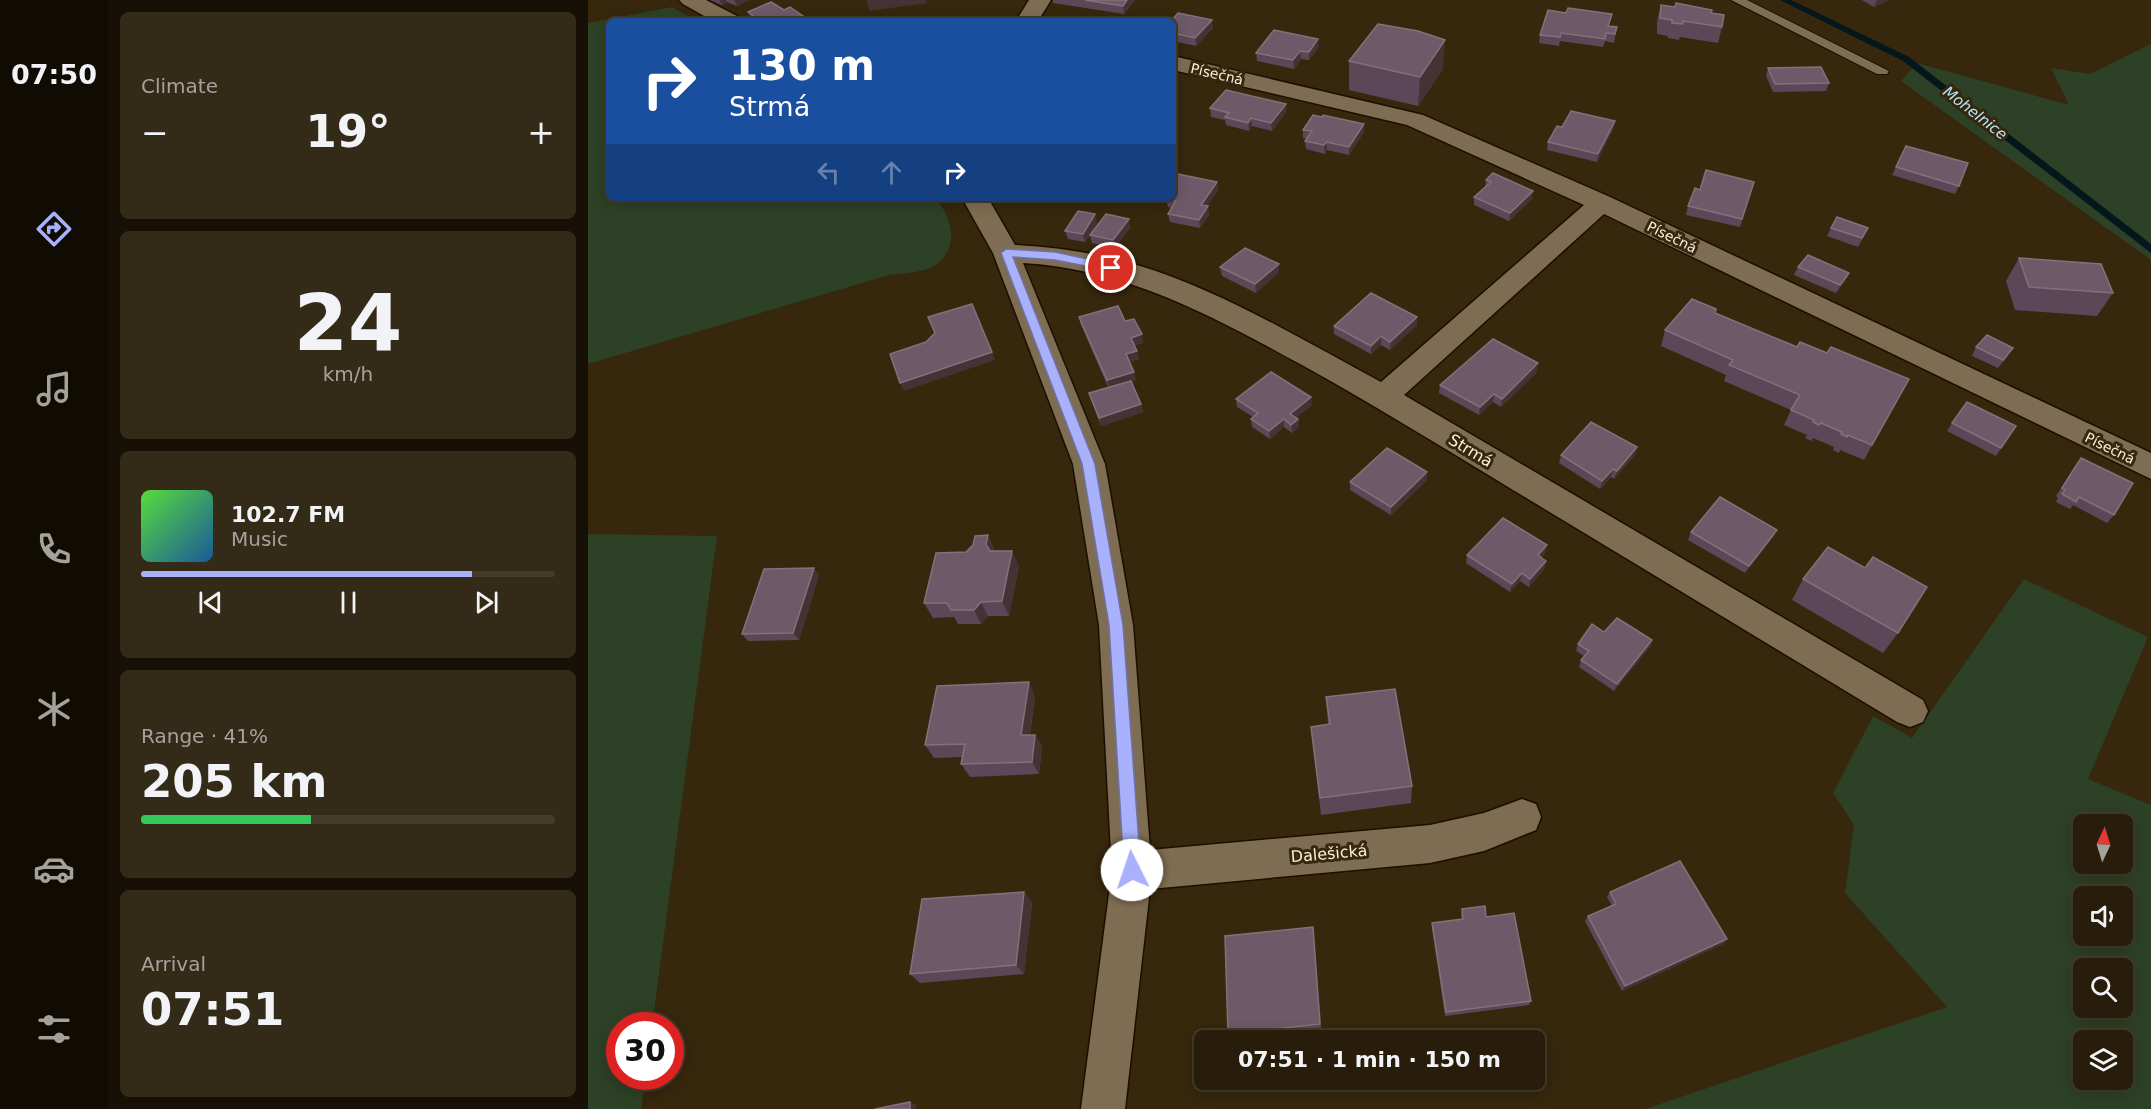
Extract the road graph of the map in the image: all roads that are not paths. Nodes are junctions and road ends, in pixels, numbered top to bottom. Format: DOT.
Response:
graph roads {
  1 [pos="690,0"];
  2 [pos="1040,0"];
  3 [pos="1737,0"];
  4 [pos="723,18"];
  5 [pos="1029,18"];
  6 [pos="1176,64"];
  7 [pos="1882,71"];
  8 [pos="977,201"];
  9 [pos="1601,203"];
  10 [pos="1006,253"];
  11 [pos="1383,397"];
  12 [pos="2151,467"];
  13 [pos="1910,711"];
  14 [pos="1522,817"];
  15 [pos="1132,870"];
  16 [pos="1103,1109"];
  1 -- 4 [label="street"];
  2 -- 5 [label="street"];
  3 -- 7 [label="lane"];
  6 -- 9 [label="street, Písečná"];
  8 -- 10 [label="street"];
  9 -- 11 [label="street"];
  9 -- 12 [label="street, Písečná"];
  10 -- 11 [label="street, Strmá"];
  10 -- 15 [label="street"];
  11 -- 13 [label="street, Strmá"];
  14 -- 15 [label="street, Dalešická"];
  15 -- 16 [label="street"];
}
